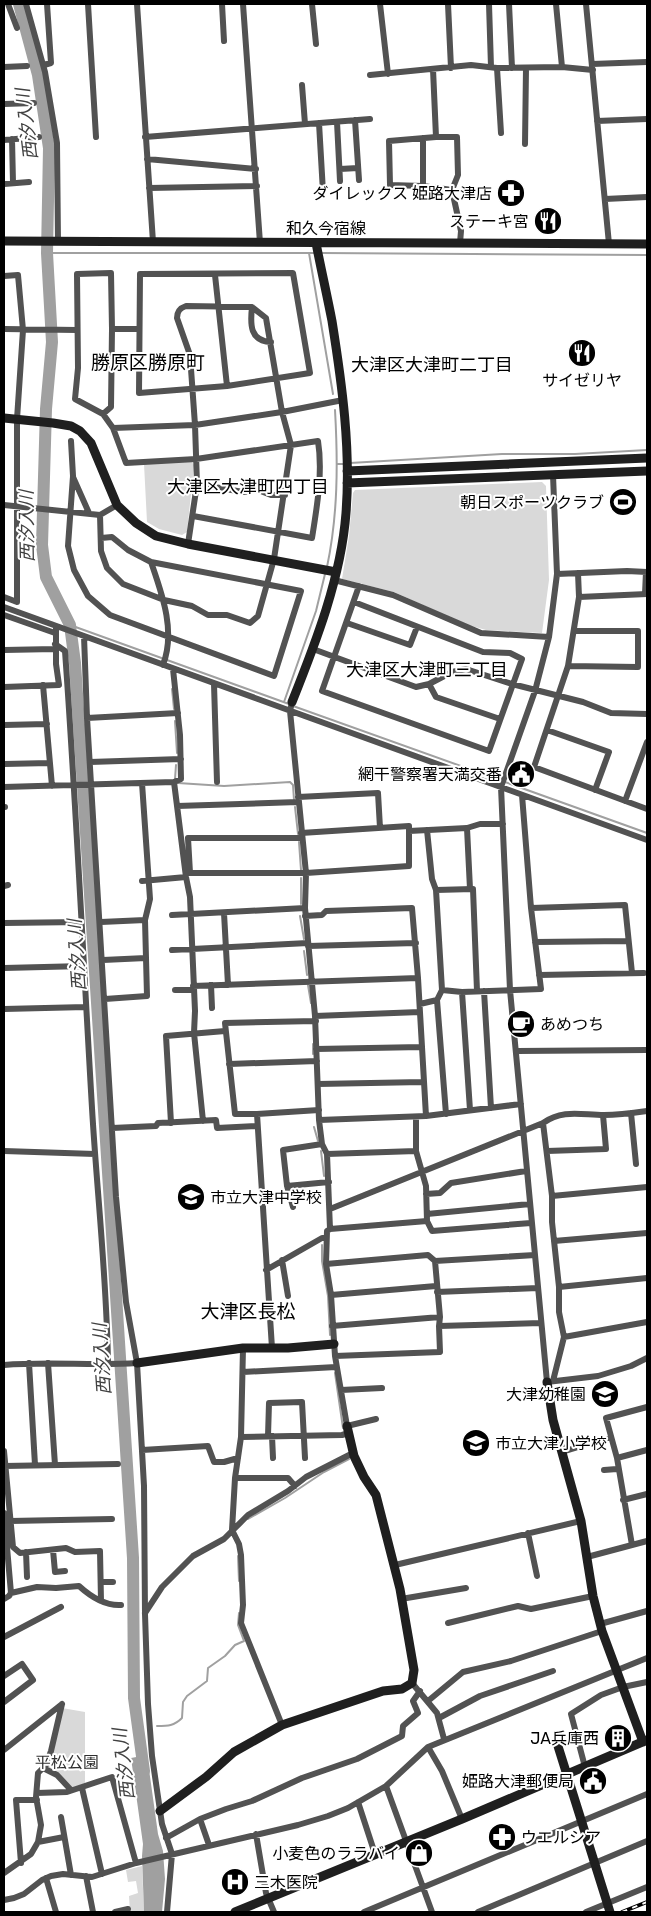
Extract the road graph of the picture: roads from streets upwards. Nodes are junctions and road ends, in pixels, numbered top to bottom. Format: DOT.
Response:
graph roads {
  1 [pos="8,4"];
  2 [pos="26,4"];
  3 [pos="47,4"];
  4 [pos="88,4"];
  5 [pos="137,4"];
  6 [pos="222,4"];
  7 [pos="243,4"];
  8 [pos="312,4"];
  9 [pos="380,4"];
  10 [pos="448,4"];
  11 [pos="489,4"];
  12 [pos="509,4"];
  13 [pos="556,4"];
  14 [pos="586,4"];
  15 [pos="18,28"];
  16 [pos="224,41"];
  17 [pos="316,44"];
  18 [pos="647,62"];
  19 [pos="44,65"];
  20 [pos="27,66"];
  21 [pos="4,67"];
  22 [pos="562,67"];
  23 [pos="592,67"];
  24 [pos="451,68"];
  25 [pos="494,68"];
  26 [pos="512,68"];
  27 [pos="526,68"];
  28 [pos="432,69"];
  29 [pos="388,74"];
  30 [pos="370,75"];
  31 [pos="302,85"];
  32 [pos="34,103"];
  33 [pos="4,104"];
  34 [pos="370,119"];
  35 [pos="647,119"];
  36 [pos="354,120"];
  37 [pos="597,121"];
  38 [pos="337,122"];
  39 [pos="319,123"];
  40 [pos="304,124"];
  41 [pos="252,129"];
  42 [pos="501,133"];
  43 [pos="145,137"];
  44 [pos="436,137"];
  45 [pos="39,138"];
  46 [pos="96,138"];
  47 [pos="423,138"];
  48 [pos="12,139"];
  49 [pos="4,140"];
  50 [pos="525,144"];
  51 [pos="147,159"];
  52 [pos="358,168"];
  53 [pos="256,169"];
  54 [pos="340,170"];
  55 [pos="359,180"];
  56 [pos="29,182"];
  57 [pos="340,182"];
  58 [pos="13,183"];
  59 [pos="4,184"];
  60 [pos="257,186"];
  61 [pos="423,186"];
  62 [pos="148,188"];
  63 [pos="452,190"];
  64 [pos="323,192"];
  65 [pos="647,197"];
  66 [pos="605,199"];
  67 [pos="4,241"];
  68 [pos="57,242"];
  69 [pos="153,242"];
  70 [pos="260,242"];
  71 [pos="316,243"];
  72 [pos="460,243"];
  73 [pos="609,244"];
  74 [pos="647,244"];
  75 [pos="215,275"];
  76 [pos="4,276"];
  77 [pos="218,306"];
  78 [pos="252,307"];
  79 [pos="4,329"];
  80 [pos="112,329"];
  81 [pos="139,329"];
  82 [pos="22,330"];
  83 [pos="77,330"];
  84 [pos="271,342"];
  85 [pos="277,378"];
  86 [pos="227,386"];
  87 [pos="192,389"];
  88 [pos="343,400"];
  89 [pos="282,412"];
  90 [pos="103,414"];
  91 [pos="4,418"];
  92 [pos="17,419"];
  93 [pos="195,425"];
  94 [pos="113,428"];
  95 [pos="71,441"];
  96 [pos="290,445"];
  97 [pos="647,458"];
  98 [pos="196,459"];
  99 [pos="347,471"];
  100 [pos="647,471"];
  101 [pos="553,475"];
  102 [pos="73,476"];
  103 [pos="347,483"];
  104 [pos="197,484"];
  105 [pos="284,495"];
  106 [pos="117,504"];
  107 [pos="4,506"];
  108 [pos="16,506"];
  109 [pos="69,512"];
  110 [pos="89,514"];
  111 [pos="100,515"];
  112 [pos="193,516"];
  113 [pos="278,532"];
  114 [pos="101,538"];
  115 [pos="188,544"];
  116 [pos="274,559"];
  117 [pos="151,562"];
  118 [pos="646,572"];
  119 [pos="578,573"];
  120 [pos="557,574"];
  121 [pos="336,576"];
  122 [pos="268,585"];
  123 [pos="359,586"];
  124 [pos="646,594"];
  125 [pos="4,597"];
  126 [pos="579,597"];
  127 [pos="164,600"];
  128 [pos="354,602"];
  129 [pos="4,607"];
  130 [pos="4,615"];
  131 [pos="347,622"];
  132 [pos="417,627"];
  133 [pos="56,629"];
  134 [pos="575,631"];
  135 [pos="84,636"];
  136 [pos="549,637"];
  137 [pos="168,638"];
  138 [pos="55,647"];
  139 [pos="312,649"];
  140 [pos="4,650"];
  141 [pos="334,658"];
  142 [pos="163,665"];
  143 [pos="568,666"];
  144 [pos="173,669"];
  145 [pos="214,684"];
  146 [pos="429,684"];
  147 [pos="512,684"];
  148 [pos="43,685"];
  149 [pos="4,687"];
  150 [pos="536,691"];
  151 [pos="558,697"];
  152 [pos="291,707"];
  153 [pos="178,713"];
  154 [pos="647,714"];
  155 [pos="87,718"];
  156 [pos="500,719"];
  157 [pos="47,724"];
  158 [pos="4,725"];
  159 [pos="547,730"];
  160 [pos="647,742"];
  161 [pos="180,759"];
  162 [pos="90,762"];
  163 [pos="50,763"];
  164 [pos="4,764"];
  165 [pos="177,780"];
  166 [pos="217,782"];
  167 [pos="142,783"];
  168 [pos="92,784"];
  169 [pos="75,785"];
  170 [pos="52,786"];
  171 [pos="4,787"];
  172 [pos="501,787"];
  173 [pos="595,790"];
  174 [pos="522,794"];
  175 [pos="298,800"];
  176 [pos="625,801"];
  177 [pos="177,806"];
  178 [pos="647,809"];
  179 [pos="503,824"];
  180 [pos="380,828"];
  181 [pos="467,828"];
  182 [pos="427,830"];
  183 [pos="409,831"];
  184 [pos="301,836"];
  185 [pos="647,840"];
  186 [pos="306,873"];
  187 [pos="186,877"];
  188 [pos="145,881"];
  189 [pos="470,889"];
  190 [pos="436,890"];
  191 [pos="304,908"];
  192 [pos="531,908"];
  193 [pos="224,913"];
  194 [pos="191,914"];
  195 [pos="172,915"];
  196 [pos="305,916"];
  197 [pos="145,920"];
  198 [pos="81,922"];
  199 [pos="100,922"];
  200 [pos="4,923"];
  201 [pos="628,941"];
  202 [pos="535,942"];
  203 [pos="416,943"];
  204 [pos="308,945"];
  205 [pos="226,948"];
  206 [pos="172,950"];
  207 [pos="192,950"];
  208 [pos="146,958"];
  209 [pos="103,960"];
  210 [pos="84,966"];
  211 [pos="4,968"];
  212 [pos="632,973"];
  213 [pos="644,973"];
  214 [pos="539,975"];
  215 [pos="418,978"];
  216 [pos="311,980"];
  217 [pos="228,984"];
  218 [pos="211,985"];
  219 [pos="193,988"];
  220 [pos="175,990"];
  221 [pos="442,990"];
  222 [pos="510,990"];
  223 [pos="480,991"];
  224 [pos="462,992"];
  225 [pos="105,999"];
  226 [pos="437,1000"];
  227 [pos="420,1004"];
  228 [pos="86,1007"];
  229 [pos="212,1008"];
  230 [pos="4,1009"];
  231 [pos="420,1012"];
  232 [pos="316,1018"];
  233 [pos="225,1031"];
  234 [pos="194,1033"];
  235 [pos="422,1047"];
  236 [pos="316,1049"];
  237 [pos="647,1050"];
  238 [pos="516,1051"];
  239 [pos="317,1061"];
  240 [pos="229,1064"];
  241 [pos="423,1082"];
  242 [pos="318,1084"];
  243 [pos="521,1104"];
  244 [pos="490,1108"];
  245 [pos="319,1110"];
  246 [pos="470,1110"];
  247 [pos="647,1111"];
  248 [pos="631,1113"];
  249 [pos="256,1114"];
  250 [pos="446,1114"];
  251 [pos="603,1115"];
  252 [pos="426,1116"];
  253 [pos="416,1117"];
  254 [pos="319,1120"];
  255 [pos="203,1121"];
  256 [pos="171,1123"];
  257 [pos="543,1124"];
  258 [pos="257,1126"];
  259 [pos="112,1128"];
  260 [pos="523,1132"];
  261 [pos="322,1144"];
  262 [pos="4,1151"];
  263 [pos="416,1151"];
  264 [pos="547,1151"];
  265 [pos="95,1154"];
  266 [pos="327,1154"];
  267 [pos="636,1164"];
  268 [pos="422,1171"];
  269 [pos="526,1171"];
  270 [pos="329,1182"];
  271 [pos="287,1186"];
  272 [pos="647,1187"];
  273 [pos="426,1194"];
  274 [pos="552,1196"];
  275 [pos="530,1204"];
  276 [pos="293,1207"];
  277 [pos="330,1209"];
  278 [pos="427,1217"];
  279 [pos="532,1223"];
  280 [pos="330,1229"];
  281 [pos="647,1233"];
  282 [pos="326,1238"];
  283 [pos="554,1241"];
  284 [pos="535,1256"];
  285 [pos="282,1260"];
  286 [pos="435,1261"];
  287 [pos="326,1264"];
  288 [pos="266,1270"];
  289 [pos="647,1278"];
  290 [pos="559,1287"];
  291 [pos="538,1288"];
  292 [pos="437,1289"];
  293 [pos="331,1295"];
  294 [pos="288,1296"];
  295 [pos="440,1317"];
  296 [pos="647,1322"];
  297 [pos="541,1323"];
  298 [pos="332,1326"];
  299 [pos="439,1326"];
  300 [pos="564,1337"];
  301 [pos="334,1344"];
  302 [pos="243,1348"];
  303 [pos="272,1348"];
  304 [pos="335,1356"];
  305 [pos="647,1358"];
  306 [pos="29,1363"];
  307 [pos="48,1363"];
  308 [pos="137,1363"];
  309 [pos="4,1365"];
  310 [pos="108,1365"];
  311 [pos="336,1367"];
  312 [pos="243,1372"];
  313 [pos="550,1382"];
  314 [pos="382,1388"];
  315 [pos="341,1390"];
  316 [pos="647,1407"];
  317 [pos="376,1418"];
  318 [pos="346,1432"];
  319 [pos="270,1436"];
  320 [pos="304,1436"];
  321 [pos="242,1437"];
  322 [pos="611,1437"];
  323 [pos="142,1450"];
  324 [pos="647,1450"];
  325 [pos="4,1451"];
  326 [pos="562,1452"];
  327 [pos="353,1453"];
  328 [pos="238,1458"];
  329 [pos="273,1458"];
  330 [pos="304,1458"];
  331 [pos="617,1458"];
  332 [pos="118,1464"];
  333 [pos="35,1465"];
  334 [pos="55,1465"];
  335 [pos="4,1466"];
  336 [pos="617,1469"];
  337 [pos="604,1470"];
  338 [pos="235,1478"];
  339 [pos="295,1486"];
  340 [pos="647,1494"];
  341 [pos="623,1500"];
  342 [pos="96,1512"];
  343 [pos="4,1513"];
  344 [pos="112,1519"];
  345 [pos="96,1520"];
  346 [pos="10,1521"];
  347 [pos="581,1521"];
  348 [pos="232,1530"];
  349 [pos="528,1534"];
  350 [pos="647,1541"];
  351 [pos="632,1545"];
  352 [pos="53,1550"];
  353 [pos="26,1552"];
  354 [pos="587,1556"];
  355 [pos="395,1565"];
  356 [pos="65,1571"];
  357 [pos="6,1574"];
  358 [pos="537,1576"];
  359 [pos="27,1577"];
  360 [pos="101,1582"];
  361 [pos="113,1582"];
  362 [pos="466,1588"];
  363 [pos="11,1592"];
  364 [pos="593,1596"];
  365 [pos="4,1598"];
  366 [pos="402,1599"];
  367 [pos="101,1601"];
  368 [pos="121,1605"];
  369 [pos="61,1607"];
  370 [pos="647,1611"];
  371 [pos="145,1614"];
  372 [pos="448,1623"];
  373 [pos="601,1628"];
  374 [pos="4,1637"];
  375 [pos="647,1658"];
  376 [pos="553,1671"];
  377 [pos="616,1671"];
  378 [pos="4,1676"];
  379 [pos="647,1682"];
  380 [pos="412,1683"];
  381 [pos="622,1687"];
  382 [pos="420,1691"];
  383 [pos="428,1701"];
  384 [pos="4,1702"];
  385 [pos="439,1718"];
  386 [pos="282,1725"];
  387 [pos="444,1740"];
  388 [pos="645,1741"];
  389 [pos="557,1743"];
  390 [pos="428,1747"];
  391 [pos="4,1750"];
  392 [pos="585,1767"];
  393 [pos="43,1768"];
  394 [pos="567,1775"];
  395 [pos="386,1786"];
  396 [pos="82,1788"];
  397 [pos="71,1790"];
  398 [pos="647,1794"];
  399 [pos="37,1797"];
  400 [pos="358,1802"];
  401 [pos="160,1811"];
  402 [pos="61,1817"];
  403 [pos="200,1819"];
  404 [pos="462,1819"];
  405 [pos="582,1821"];
  406 [pos="256,1834"];
  407 [pos="64,1837"];
  408 [pos="166,1838"];
  409 [pos="38,1842"];
  410 [pos="406,1842"];
  411 [pos="647,1842"];
  412 [pos="209,1845"];
  413 [pos="172,1854"];
  414 [pos="375,1854"];
  415 [pos="21,1863"];
  416 [pos="136,1863"];
  417 [pos="595,1863"];
  418 [pos="4,1873"];
  419 [pos="102,1874"];
  420 [pos="71,1875"];
  421 [pos="86,1876"];
  422 [pos="46,1878"];
  423 [pos="423,1887"];
  424 [pos="647,1887"];
  425 [pos="269,1898"];
  426 [pos="4,1900"];
  427 [pos="609,1908"];
  428 [pos="128,1909"];
  429 [pos="56,1912"];
  430 [pos="93,1912"];
  431 [pos="115,1912"];
  432 [pos="167,1912"];
  433 [pos="235,1912"];
  434 [pos="274,1912"];
  435 [pos="364,1912"];
  436 [pos="432,1912"];
  437 [pos="478,1912"];
  438 [pos="586,1912"];
  1 -- 15 [label="street"];
  2 -- 19 [label="street"];
  3 -- 19 [label="street"];
  4 -- 46 [label="street"];
  5 -- 43 [label="street"];
  6 -- 16 [label="street"];
  7 -- 41 [label="street"];
  8 -- 17 [label="street"];
  9 -- 29 [label="street"];
  10 -- 24 [label="street"];
  11 -- 25 [label="street"];
  12 -- 26 [label="street"];
  13 -- 22 [label="street"];
  14 -- 23 [label="street"];
  18 -- 23 [label="street"];
  19 -- 68 [label="street"];
  20 -- 21 [label="street"];
  22 -- 23 [label="street"];
  22 -- 27 [label="street"];
  23 -- 37 [label="street"];
  24 -- 25 [label="street"];
  24 -- 28 [label="street"];
  25 -- 26 [label="street"];
  25 -- 42 [label="street"];
  26 -- 27 [label="street"];
  27 -- 50 [label="street"];
  28 -- 29 [label="street"];
  28 -- 44 [label="street"];
  29 -- 30 [label="street"];
  31 -- 40 [label="street"];
  32 -- 33 [label="street"];
  34 -- 36 [label="street"];
  35 -- 37 [label="street"];
  36 -- 38 [label="street"];
  36 -- 52 [label="street"];
  37 -- 66 [label="street"];
  38 -- 39 [label="street"];
  38 -- 54 [label="street"];
  39 -- 40 [label="street"];
  39 -- 64 [label="street"];
  40 -- 41 [label="street"];
  41 -- 43 [label="street"];
  41 -- 53 [label="street"];
  43 -- 51 [label="street"];
  44 -- 47 [label="street"];
  44 -- 63 [label="street"];
  45 -- 48 [label="street"];
  47 -- 61 [label="street"];
  47 -- 61 [label="street"];
  48 -- 49 [label="street"];
  48 -- 58 [label="street"];
  51 -- 53 [label="street"];
  51 -- 62 [label="street"];
  52 -- 54 [label="street"];
  52 -- 55 [label="street"];
  53 -- 60 [label="street"];
  54 -- 57 [label="street"];
  56 -- 58 [label="street"];
  58 -- 59 [label="street"];
  60 -- 62 [label="street"];
  60 -- 70 [label="street"];
  61 -- 63 [label="street"];
  62 -- 69 [label="street"];
  63 -- 72 [label="street"];
  65 -- 66 [label="street"];
  66 -- 73 [label="street"];
  67 -- 68 [label="street, 和久今宿線"];
  68 -- 69 [label="street, 和久今宿線"];
  69 -- 70 [label="street, 和久今宿線"];
  70 -- 71 [label="street, 和久今宿線"];
  71 -- 72 [label="street, 和久今宿線"];
  71 -- 88 [label="street"];
  72 -- 73 [label="street, 和久今宿線"];
  73 -- 74 [label="street, 和久今宿線"];
  75 -- 77 [label="street"];
  75 -- 81 [label="street"];
  75 -- 85 [label="street"];
  76 -- 82 [label="street"];
  77 -- 78 [label="street"];
  77 -- 86 [label="street"];
  77 -- 87 [label="street"];
  78 -- 84 [label="street"];
  78 -- 84 [label="street"];
  79 -- 82 [label="street"];
  80 -- 81 [label="street"];
  80 -- 83 [label="street"];
  80 -- 90 [label="street"];
  81 -- 87 [label="street"];
  82 -- 83 [label="street"];
  82 -- 92 [label="street"];
  83 -- 90 [label="street"];
  84 -- 85 [label="street"];
  85 -- 86 [label="street"];
  85 -- 89 [label="street"];
  86 -- 87 [label="street"];
  87 -- 93 [label="street"];
  88 -- 89 [label="street"];
  88 -- 99 [label="street"];
  89 -- 93 [label="street"];
  89 -- 96 [label="street"];
  90 -- 94 [label="street"];
  91 -- 92 [label="street"];
  92 -- 106 [label="street"];
  92 -- 108 [label="street"];
  93 -- 94 [label="street"];
  93 -- 98 [label="street"];
  94 -- 98 [label="street"];
  95 -- 102 [label="street"];
  96 -- 98 [label="street"];
  96 -- 105 [label="street"];
  96 -- 113 [label="street"];
  97 -- 99 [label="street"];
  98 -- 104 [label="street"];
  99 -- 103 [label="street"];
  100 -- 101 [label="street"];
  101 -- 103 [label="street"];
  101 -- 120 [label="street"];
  102 -- 109 [label="street"];
  102 -- 110 [label="street"];
  103 -- 121 [label="street"];
  104 -- 105 [label="street"];
  104 -- 112 [label="street"];
  105 -- 113 [label="street"];
  106 -- 111 [label="street"];
  106 -- 115 [label="street"];
  107 -- 108 [label="street"];
  108 -- 109 [label="street"];
  108 -- 125 [label="street"];
  109 -- 110 [label="street"];
  109 -- 137 [label="street"];
  110 -- 111 [label="street"];
  111 -- 114 [label="street"];
  112 -- 113 [label="street"];
  112 -- 115 [label="street"];
  113 -- 116 [label="street"];
  114 -- 117 [label="street"];
  114 -- 127 [label="street"];
  115 -- 116 [label="street"];
  116 -- 121 [label="street"];
  116 -- 122 [label="street"];
  117 -- 122 [label="street"];
  117 -- 127 [label="street"];
  118 -- 119 [label="street"];
  118 -- 124 [label="street"];
  119 -- 120 [label="street"];
  119 -- 126 [label="street"];
  120 -- 136 [label="street"];
  121 -- 123 [label="street"];
  121 -- 139 [label="street"];
  122 -- 127 [label="street"];
  122 -- 137 [label="street"];
  123 -- 128 [label="street"];
  123 -- 136 [label="street"];
  124 -- 126 [label="street"];
  126 -- 134 [label="street"];
  127 -- 137 [label="street"];
  128 -- 131 [label="street"];
  128 -- 132 [label="street"];
  129 -- 133 [label="street"];
  130 -- 133 [label="street"];
  131 -- 132 [label="street"];
  131 -- 141 [label="street"];
  132 -- 147 [label="street"];
  133 -- 135 [label="street"];
  133 -- 138 [label="street"];
  134 -- 143 [label="street"];
  134 -- 143 [label="street"];
  135 -- 142 [label="street"];
  135 -- 155 [label="street"];
  136 -- 150 [label="street"];
  137 -- 142 [label="street"];
  138 -- 140 [label="street"];
  138 -- 148 [label="street"];
  138 -- 169 [label="street"];
  139 -- 141 [label="street"];
  139 -- 152 [label="street"];
  141 -- 146 [label="street"];
  141 -- 156 [label="street"];
  142 -- 144 [label="street"];
  143 -- 151 [label="street"];
  144 -- 145 [label="street"];
  144 -- 153 [label="street"];
  145 -- 152 [label="street"];
  145 -- 166 [label="street"];
  146 -- 147 [label="street"];
  146 -- 156 [label="street"];
  147 -- 150 [label="street"];
  147 -- 156 [label="street"];
  148 -- 149 [label="street"];
  148 -- 157 [label="street"];
  150 -- 151 [label="street"];
  150 -- 172 [label="street"];
  151 -- 154 [label="street"];
  151 -- 159 [label="street"];
  152 -- 172 [label="street"];
  152 -- 175 [label="street"];
  153 -- 155 [label="street"];
  153 -- 161 [label="street"];
  155 -- 162 [label="street"];
  157 -- 158 [label="street"];
  157 -- 163 [label="street"];
  159 -- 173 [label="street"];
  159 -- 173 [label="street"];
  160 -- 176 [label="street"];
  161 -- 162 [label="street"];
  161 -- 165 [label="street"];
  162 -- 168 [label="street"];
  163 -- 164 [label="street"];
  163 -- 170 [label="street"];
  165 -- 167 [label="street"];
  165 -- 177 [label="street"];
  167 -- 168 [label="street"];
  167 -- 188 [label="street"];
  168 -- 169 [label="street"];
  168 -- 199 [label="street"];
  169 -- 170 [label="street"];
  169 -- 198 [label="street"];
  170 -- 171 [label="street"];
  172 -- 174 [label="street"];
  172 -- 179 [label="street"];
  173 -- 176 [label="street"];
  174 -- 185 [label="street"];
  174 -- 192 [label="street"];
  175 -- 177 [label="street"];
  175 -- 180 [label="street"];
  175 -- 184 [label="street"];
  176 -- 178 [label="street"];
  177 -- 187 [label="street"];
  179 -- 181 [label="street"];
  179 -- 222 [label="street"];
  180 -- 183 [label="street"];
  180 -- 184 [label="street"];
  181 -- 182 [label="street"];
  181 -- 189 [label="street"];
  182 -- 183 [label="street"];
  182 -- 190 [label="street"];
  183 -- 186 [label="street"];
  184 -- 186 [label="street"];
  184 -- 186 [label="street"];
  186 -- 191 [label="street"];
  187 -- 188 [label="street"];
  187 -- 194 [label="street"];
  188 -- 197 [label="street"];
  189 -- 190 [label="street"];
  189 -- 223 [label="street"];
  190 -- 221 [label="street"];
  191 -- 193 [label="street"];
  191 -- 196 [label="street"];
  192 -- 201 [label="street"];
  192 -- 202 [label="street"];
  193 -- 194 [label="street"];
  193 -- 205 [label="street"];
  194 -- 195 [label="street"];
  194 -- 207 [label="street"];
  196 -- 203 [label="street"];
  196 -- 204 [label="street"];
  197 -- 199 [label="street"];
  197 -- 208 [label="street"];
  198 -- 200 [label="street"];
  198 -- 210 [label="street"];
  199 -- 209 [label="street"];
  201 -- 202 [label="street"];
  201 -- 212 [label="street"];
  202 -- 214 [label="street"];
  203 -- 204 [label="street"];
  203 -- 215 [label="street"];
  204 -- 205 [label="street"];
  204 -- 216 [label="street"];
  205 -- 207 [label="street"];
  205 -- 217 [label="street"];
  206 -- 207 [label="street"];
  207 -- 219 [label="street"];
  208 -- 209 [label="street"];
  208 -- 225 [label="street"];
  209 -- 225 [label="street"];
  210 -- 211 [label="street"];
  210 -- 228 [label="street"];
  212 -- 213 [label="street"];
  212 -- 214 [label="street"];
  214 -- 222 [label="street"];
  215 -- 216 [label="street"];
  215 -- 227 [label="street"];
  216 -- 217 [label="street"];
  216 -- 232 [label="street"];
  217 -- 218 [label="street"];
  218 -- 219 [label="street"];
  218 -- 229 [label="street"];
  219 -- 220 [label="street"];
  219 -- 234 [label="street"];
  221 -- 224 [label="street"];
  221 -- 226 [label="street"];
  222 -- 223 [label="street"];
  222 -- 238 [label="street"];
  223 -- 224 [label="street"];
  223 -- 244 [label="street"];
  224 -- 246 [label="street"];
  225 -- 259 [label="street"];
  226 -- 227 [label="street"];
  226 -- 250 [label="street"];
  227 -- 231 [label="street"];
  228 -- 230 [label="street"];
  228 -- 265 [label="street"];
  231 -- 232 [label="street"];
  231 -- 235 [label="street"];
  232 -- 233 [label="street"];
  232 -- 236 [label="street"];
  233 -- 234 [label="street"];
  233 -- 240 [label="street"];
  234 -- 255 [label="street"];
  234 -- 256 [label="street"];
  235 -- 236 [label="street"];
  235 -- 241 [label="street"];
  236 -- 239 [label="street"];
  237 -- 238 [label="street"];
  238 -- 243 [label="street"];
  239 -- 240 [label="street"];
  239 -- 242 [label="street"];
  240 -- 249 [label="street"];
  241 -- 242 [label="street"];
  241 -- 252 [label="street"];
  242 -- 245 [label="street"];
  243 -- 244 [label="street"];
  243 -- 260 [label="street"];
  244 -- 246 [label="street"];
  245 -- 249 [label="street"];
  245 -- 254 [label="street"];
  246 -- 250 [label="street"];
  247 -- 248 [label="street"];
  248 -- 251 [label="street"];
  248 -- 267 [label="street"];
  249 -- 258 [label="street"];
  250 -- 252 [label="street"];
  251 -- 257 [label="street"];
  251 -- 264 [label="street"];
  252 -- 253 [label="street"];
  253 -- 254 [label="street"];
  253 -- 263 [label="street"];
  254 -- 261 [label="street"];
  255 -- 256 [label="street"];
  255 -- 258 [label="street"];
  256 -- 259 [label="street"];
  257 -- 260 [label="street"];
  257 -- 264 [label="street"];
  258 -- 288 [label="street"];
  259 -- 308 [label="street"];
  260 -- 268 [label="street"];
  260 -- 269 [label="street"];
  261 -- 266 [label="street"];
  261 -- 271 [label="street"];
  262 -- 265 [label="street"];
  263 -- 266 [label="street"];
  263 -- 268 [label="street"];
  264 -- 274 [label="street"];
  265 -- 310 [label="street"];
  266 -- 270 [label="street"];
  268 -- 273 [label="street"];
  268 -- 277 [label="street"];
  269 -- 273 [label="street"];
  269 -- 275 [label="street"];
  270 -- 271 [label="street"];
  270 -- 277 [label="street"];
  271 -- 276 [label="street"];
  272 -- 274 [label="street"];
  273 -- 278 [label="street"];
  274 -- 283 [label="street"];
  275 -- 278 [label="street"];
  275 -- 279 [label="street"];
  277 -- 280 [label="street"];
  278 -- 279 [label="street"];
  278 -- 280 [label="street"];
  279 -- 284 [label="street"];
  280 -- 282 [label="street"];
  281 -- 283 [label="street"];
  282 -- 285 [label="street"];
  282 -- 287 [label="street"];
  283 -- 290 [label="street"];
  284 -- 286 [label="street"];
  284 -- 291 [label="street"];
  285 -- 288 [label="street"];
  285 -- 294 [label="street"];
  286 -- 287 [label="street"];
  286 -- 292 [label="street"];
  287 -- 293 [label="street"];
  288 -- 303 [label="street"];
  289 -- 290 [label="street"];
  290 -- 300 [label="street"];
  291 -- 292 [label="street"];
  291 -- 297 [label="street"];
  292 -- 293 [label="street"];
  292 -- 295 [label="street"];
  293 -- 298 [label="street"];
  295 -- 298 [label="street"];
  295 -- 299 [label="street"];
  296 -- 300 [label="street"];
  297 -- 299 [label="street"];
  297 -- 313 [label="street"];
  298 -- 301 [label="street"];
  299 -- 304 [label="street"];
  300 -- 313 [label="street"];
  301 -- 303 [label="street"];
  301 -- 304 [label="street"];
  302 -- 303 [label="street"];
  302 -- 308 [label="street"];
  302 -- 312 [label="street"];
  304 -- 311 [label="street"];
  305 -- 313 [label="street"];
  306 -- 307 [label="street"];
  306 -- 309 [label="street"];
  306 -- 333 [label="street"];
  307 -- 310 [label="street"];
  307 -- 334 [label="street"];
  308 -- 310 [label="street"];
  308 -- 323 [label="street"];
  311 -- 312 [label="street"];
  311 -- 315 [label="street"];
  312 -- 321 [label="street"];
  313 -- 326 [label="street"];
  314 -- 315 [label="street"];
  315 -- 318 [label="street"];
  316 -- 322 [label="street"];
  317 -- 318 [label="street"];
  318 -- 320 [label="street"];
  318 -- 327 [label="street"];
  319 -- 320 [label="street"];
  319 -- 320 [label="street"];
  319 -- 321 [label="street"];
  319 -- 329 [label="street"];
  320 -- 330 [label="street"];
  321 -- 328 [label="street"];
  322 -- 326 [label="street"];
  322 -- 331 [label="street"];
  323 -- 328 [label="street"];
  323 -- 371 [label="street"];
  324 -- 331 [label="street"];
  325 -- 335 [label="street"];
  326 -- 347 [label="street"];
  327 -- 339 [label="street"];
  327 -- 355 [label="street"];
  328 -- 338 [label="street"];
  331 -- 336 [label="street"];
  332 -- 334 [label="street"];
  333 -- 334 [label="street"];
  333 -- 335 [label="street"];
  335 -- 346 [label="street"];
  336 -- 337 [label="street"];
  336 -- 341 [label="street"];
  338 -- 339 [label="street"];
  338 -- 348 [label="street"];
  339 -- 348 [label="street"];
  340 -- 341 [label="street"];
  341 -- 351 [label="street"];
  342 -- 345 [label="street"];
  343 -- 357 [label="street"];
  344 -- 345 [label="street"];
  345 -- 346 [label="street"];
  346 -- 353 [label="street"];
  347 -- 349 [label="street"];
  347 -- 354 [label="street"];
  348 -- 371 [label="street"];
  348 -- 386 [label="street"];
  349 -- 355 [label="street"];
  349 -- 358 [label="street"];
  350 -- 351 [label="street"];
  351 -- 354 [label="street"];
  352 -- 353 [label="street"];
  352 -- 356 [label="street"];
  352 -- 360 [label="street"];
  353 -- 359 [label="street"];
  354 -- 364 [label="street"];
  355 -- 366 [label="street"];
  357 -- 363 [label="street"];
  360 -- 361 [label="street"];
  360 -- 367 [label="street"];
  362 -- 366 [label="street"];
  363 -- 365 [label="street"];
  363 -- 367 [label="street"];
  364 -- 372 [label="street"];
  364 -- 373 [label="street"];
  366 -- 380 [label="street"];
  367 -- 368 [label="street"];
  369 -- 374 [label="street"];
  370 -- 373 [label="street"];
  371 -- 401 [label="street"];
  373 -- 377 [label="street"];
  373 -- 383 [label="street"];
  375 -- 377 [label="street"];
  376 -- 385 [label="street"];
  377 -- 381 [label="street"];
  377 -- 387 [label="street"];
  378 -- 384 [label="street"];
  379 -- 381 [label="street"];
  380 -- 382 [label="street"];
  380 -- 386 [label="street"];
  381 -- 388 [label="street"];
  381 -- 392 [label="street"];
  382 -- 383 [label="street"];
  382 -- 403 [label="street"];
  383 -- 385 [label="street"];
  385 -- 387 [label="street"];
  386 -- 401 [label="street"];
  387 -- 390 [label="street"];
  388 -- 392 [label="street"];
  389 -- 394 [label="street"];
  390 -- 395 [label="street"];
  390 -- 404 [label="street"];
  391 -- 393 [label="street"];
  392 -- 394 [label="street"];
  393 -- 397 [label="street"];
  393 -- 399 [label="street"];
  394 -- 404 [label="street"];
  394 -- 405 [label="street"];
  395 -- 400 [label="street"];
  395 -- 410 [label="street"];
  396 -- 397 [label="street"];
  396 -- 416 [label="street"];
  396 -- 419 [label="street"];
  397 -- 399 [label="street"];
  398 -- 405 [label="street"];
  399 -- 409 [label="street"];
  399 -- 415 [label="street"];
  400 -- 406 [label="street"];
  400 -- 414 [label="street"];
  401 -- 408 [label="street"];
  402 -- 407 [label="street"];
  403 -- 408 [label="street"];
  403 -- 412 [label="street"];
  404 -- 410 [label="street"];
  405 -- 417 [label="street"];
  405 -- 423 [label="street"];
  406 -- 412 [label="street"];
  406 -- 425 [label="street"];
  407 -- 409 [label="street"];
  407 -- 420 [label="street"];
  408 -- 413 [label="street"];
  409 -- 415 [label="street"];
  410 -- 414 [label="street"];
  410 -- 423 [label="street"];
  411 -- 417 [label="street"];
  412 -- 413 [label="street"];
  413 -- 416 [label="street"];
  413 -- 432 [label="street"];
  414 -- 425 [label="street"];
  415 -- 418 [label="street"];
  416 -- 419 [label="street"];
  417 -- 427 [label="street"];
  417 -- 437 [label="street"];
  419 -- 421 [label="street"];
  420 -- 421 [label="street"];
  420 -- 422 [label="street"];
  421 -- 430 [label="street"];
  422 -- 426 [label="street"];
  422 -- 429 [label="street"];
  423 -- 435 [label="street"];
  423 -- 436 [label="street"];
  424 -- 427 [label="street"];
  425 -- 433 [label="street"];
  425 -- 434 [label="street"];
  427 -- 438 [label="street"];
  428 -- 431 [label="street"];
}
